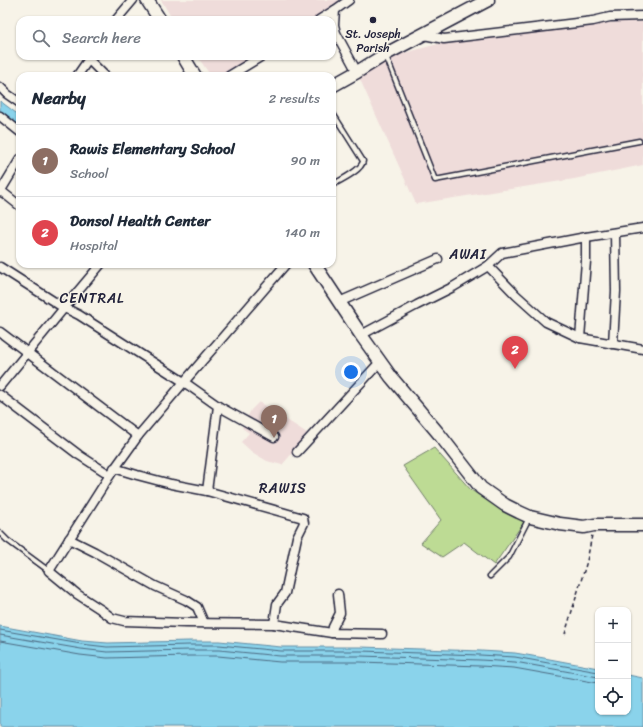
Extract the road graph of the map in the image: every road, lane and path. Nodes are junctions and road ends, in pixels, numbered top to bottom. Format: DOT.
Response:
graph roads {
  1 [pos="133,0"];
  2 [pos="147,0"];
  3 [pos="349,0"];
  4 [pos="488,0"];
  5 [pos="334,10"];
  6 [pos="119,16"];
  7 [pos="157,16"];
  8 [pos="325,16"];
  9 [pos="334,16"];
  10 [pos="643,16"];
  11 [pos="336,33"];
  12 [pos="424,34"];
  13 [pos="386,54"];
  14 [pos="89,60"];
  15 [pos="92,60"];
  16 [pos="185,60"];
  17 [pos="256,60"];
  18 [pos="81,72"];
  19 [pos="102,72"];
  20 [pos="193,72"];
  21 [pos="236,72"];
  22 [pos="357,72"];
  23 [pos="336,84"];
  24 [pos="0,87"];
  25 [pos="16,100"];
  26 [pos="0,116"];
  27 [pos="336,118"];
  28 [pos="16,129"];
  29 [pos="639,141"];
  30 [pos="16,166"];
  31 [pos="336,183"];
  32 [pos="0,192"];
  33 [pos="16,203"];
  34 [pos="643,228"];
  35 [pos="615,233"];
  36 [pos="586,237"];
  37 [pos="438,259"];
  38 [pos="488,266"];
  39 [pos="0,267"];
  40 [pos="98,268"];
  41 [pos="283,268"];
  42 [pos="317,268"];
  43 [pos="339,302"];
  44 [pos="64,308"];
  45 [pos="0,332"];
  46 [pos="360,334"];
  47 [pos="580,338"];
  48 [pos="613,344"];
  49 [pos="643,349"];
  50 [pos="27,353"];
  51 [pos="380,362"];
  52 [pos="184,382"];
  53 [pos="0,386"];
  54 [pos="0,395"];
  55 [pos="218,406"];
  56 [pos="138,436"];
  57 [pos="274,437"];
  58 [pos="297,452"];
  59 [pos="112,471"];
  60 [pos="207,491"];
  61 [pos="530,517"];
  62 [pos="643,525"];
  63 [pos="594,526"];
  64 [pos="0,533"];
  65 [pos="69,540"];
  66 [pos="49,572"];
  67 [pos="490,576"];
  68 [pos="338,594"];
  69 [pos="204,623"];
  70 [pos="274,624"];
  71 [pos="332,633"];
  72 [pos="382,634"];
  73 [pos="565,634"];
  1 -- 6 [label="street"];
  2 -- 7 [label="main road"];
  3 -- 5 [label="street"];
  4 -- 12 [label="main road"];
  5 -- 8 [label="street"];
  5 -- 9 [label="street"];
  10 -- 12 [label="street"];
  11 -- 22 [label="street"];
  12 -- 13 [label="main road"];
  13 -- 22 [label="main road"];
  13 -- 29 [label="lane"];
  14 -- 18 [label="street"];
  15 -- 19 [label="street"];
  16 -- 20 [label="main road"];
  17 -- 21 [label="street"];
  22 -- 23 [label="main road"];
  24 -- 25 [label="street"];
  26 -- 28 [label="street"];
  27 -- 31 [label="lane"];
  30 -- 32 [label="street"];
  32 -- 33 [label="street"];
  34 -- 35 [label="street"];
  35 -- 36 [label="street"];
  35 -- 48 [label="street"];
  36 -- 38 [label="street"];
  36 -- 47 [label="street"];
  37 -- 43 [label="street"];
  38 -- 46 [label="street"];
  38 -- 47 [label="street"];
  39 -- 44 [label="street"];
  40 -- 44 [label="street"];
  41 -- 52 [label="street"];
  42 -- 43 [label="main road"];
  43 -- 46 [label="main road"];
  44 -- 50 [label="street"];
  44 -- 52 [label="street"];
  45 -- 50 [label="street"];
  46 -- 51 [label="main road"];
  47 -- 48 [label="street"];
  48 -- 49 [label="street"];
  50 -- 53 [label="street"];
  50 -- 56 [label="street"];
  51 -- 58 [label="street"];
  51 -- 61 [label="main road"];
  52 -- 55 [label="street"];
  52 -- 56 [label="street"];
  54 -- 59 [label="street"];
  55 -- 57 [label="street"];
  55 -- 60 [label="street"];
  56 -- 59 [label="street"];
  59 -- 60 [label="street"];
  59 -- 65 [label="street"];
  60 -- 70 [label="street"];
  61 -- 63 [label="main road"];
  61 -- 67 [label="lane"];
  62 -- 63 [label="main road"];
  63 -- 73 [label="path"];
  64 -- 66 [label="lane"];
  65 -- 66 [label="street"];
  65 -- 69 [label="street"];
  66 -- 69 [label="street"];
  68 -- 71 [label="street"];
  69 -- 70 [label="street"];
  70 -- 71 [label="street"];
  71 -- 72 [label="street"];
}
